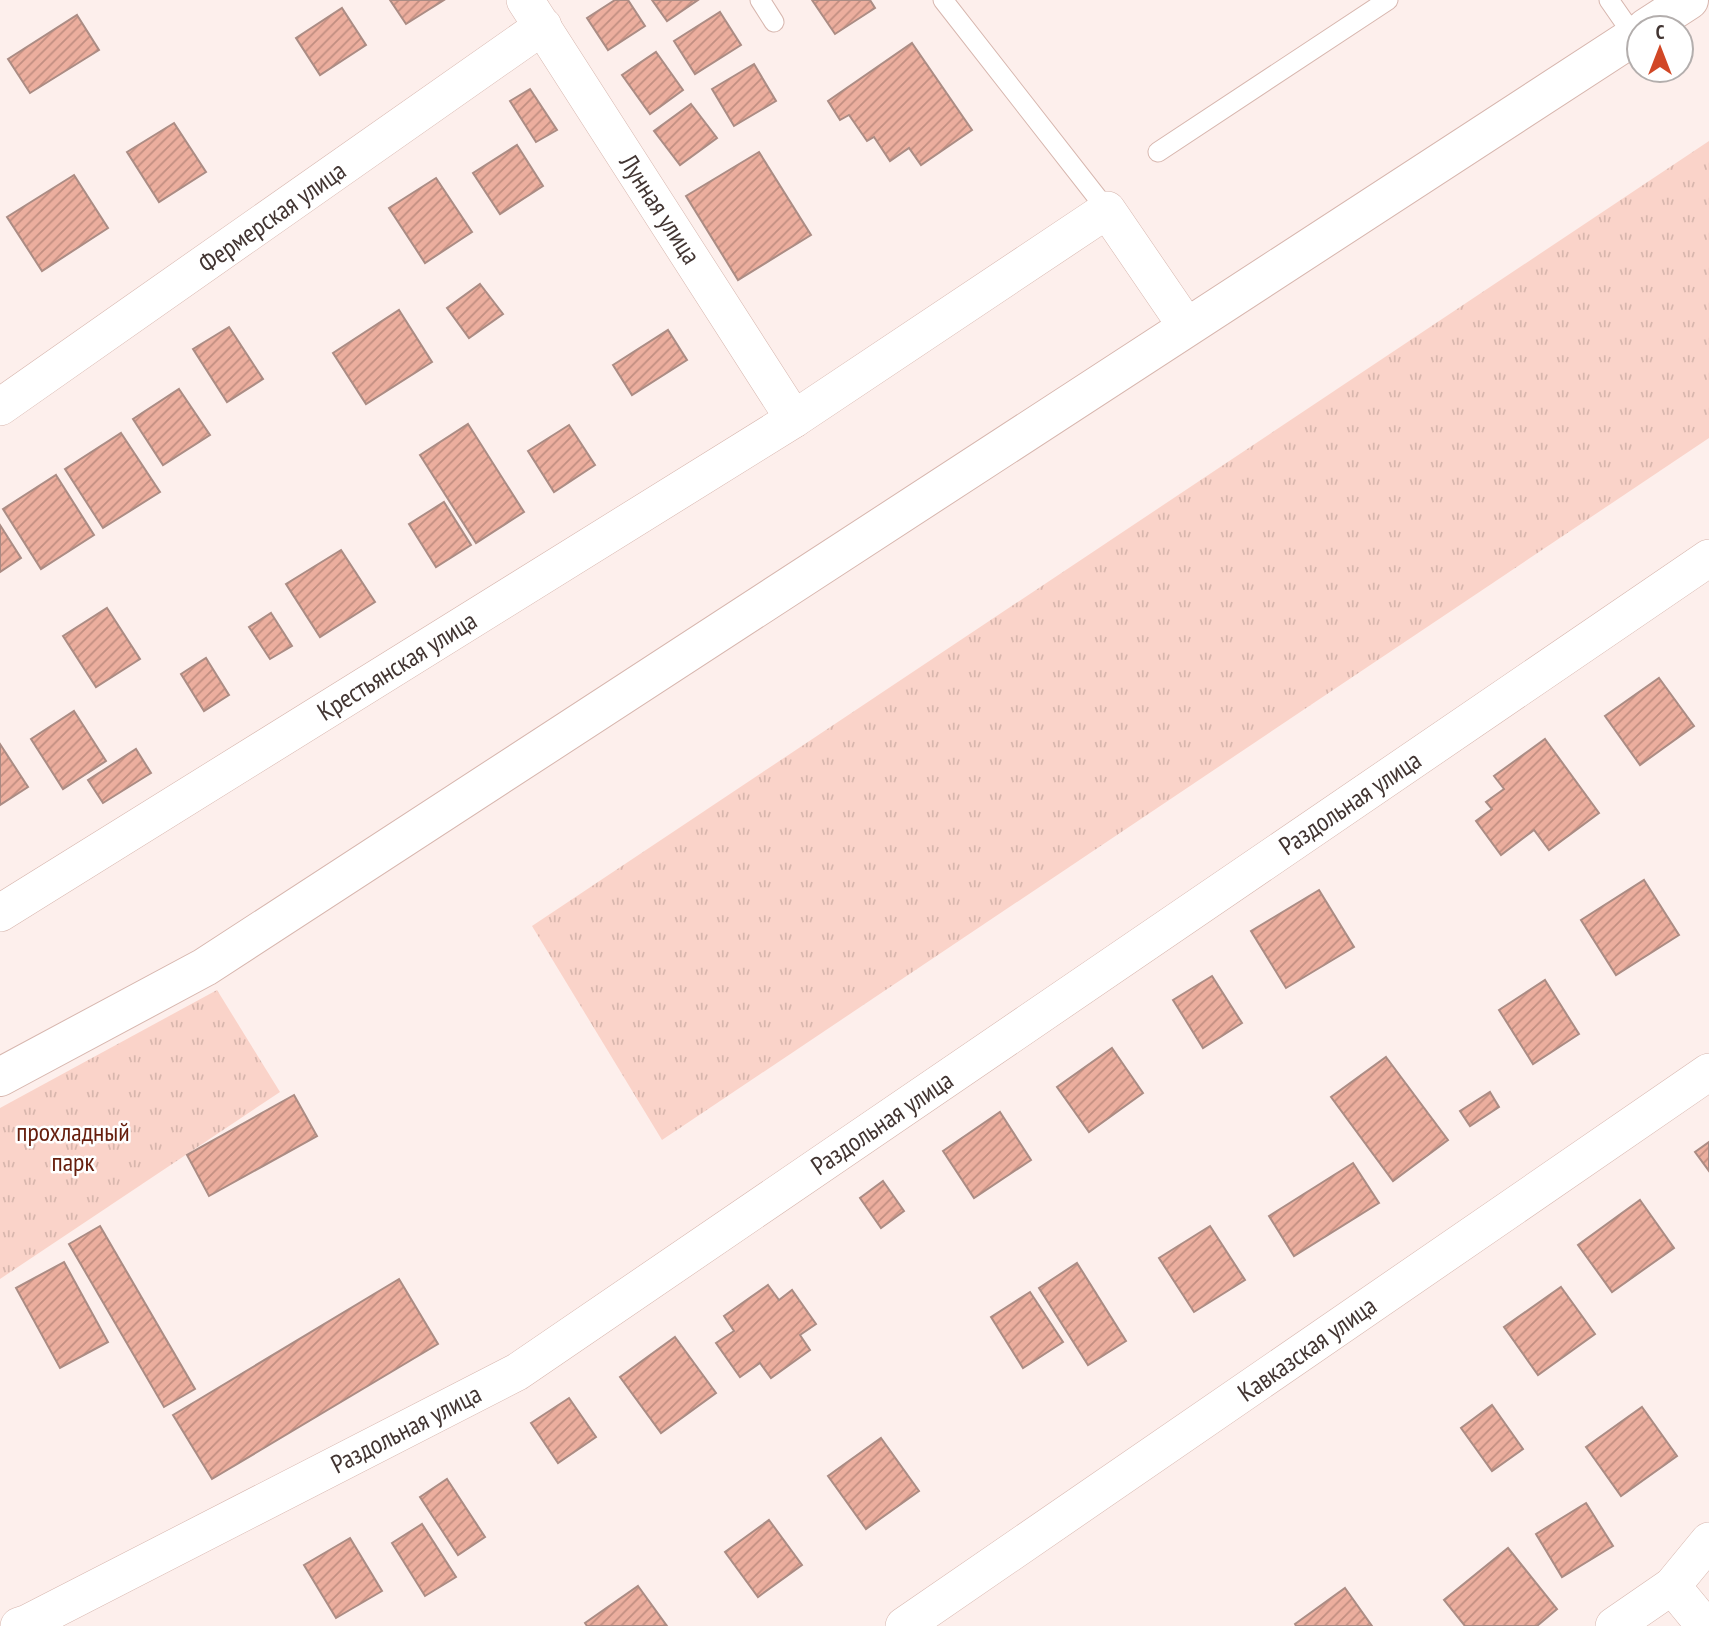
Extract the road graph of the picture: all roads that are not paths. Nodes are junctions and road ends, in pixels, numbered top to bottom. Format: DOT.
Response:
graph roads {
  1 [pos="760,0"];
  2 [pos="943,0"];
  3 [pos="1388,0"];
  4 [pos="1609,0"];
  5 [pos="1689,0"];
  6 [pos="534,13"];
  7 [pos="1668,14"];
  8 [pos="1625,17"];
  9 [pos="774,22"];
  10 [pos="1625,42"];
  11 [pos="1158,152"];
  12 [pos="1107,210"];
  13 [pos="1187,327"];
  14 [pos="0,407"];
  15 [pos="794,419"];
  16 [pos="1709,558"];
  17 [pos="0,913"];
  18 [pos="1709,1072"];
  19 [pos="0,1077"];
  20 [pos="1709,1541"];
  21 [pos="1671,1586"];
  22 [pos="19,1626"];
  23 [pos="904,1626"];
  24 [pos="1614,1626"];
  25 [pos="1706,1626"];
  1 -- 9 [label="lane"];
  2 -- 12 [label="lane"];
  3 -- 11 [label="lane"];
  4 -- 8 [label="lane"];
  5 -- 7 [label="main road"];
  6 -- 14 [label="street, Фермерская улица"];
  6 -- 15 [label="street, Лунная улица"];
  10 -- 13 [label="main road"];
  12 -- 13 [label="street"];
  12 -- 15 [label="street, Крестьянская улица"];
  13 -- 19 [label="main road"];
  15 -- 17 [label="street, Крестьянская улица"];
  16 -- 22 [label="street, Раздольная улица"];
  18 -- 23 [label="street, Кавказская улица"];
  20 -- 21 [label="street"];
  21 -- 24 [label="street"];
  21 -- 25 [label="street"];
}
